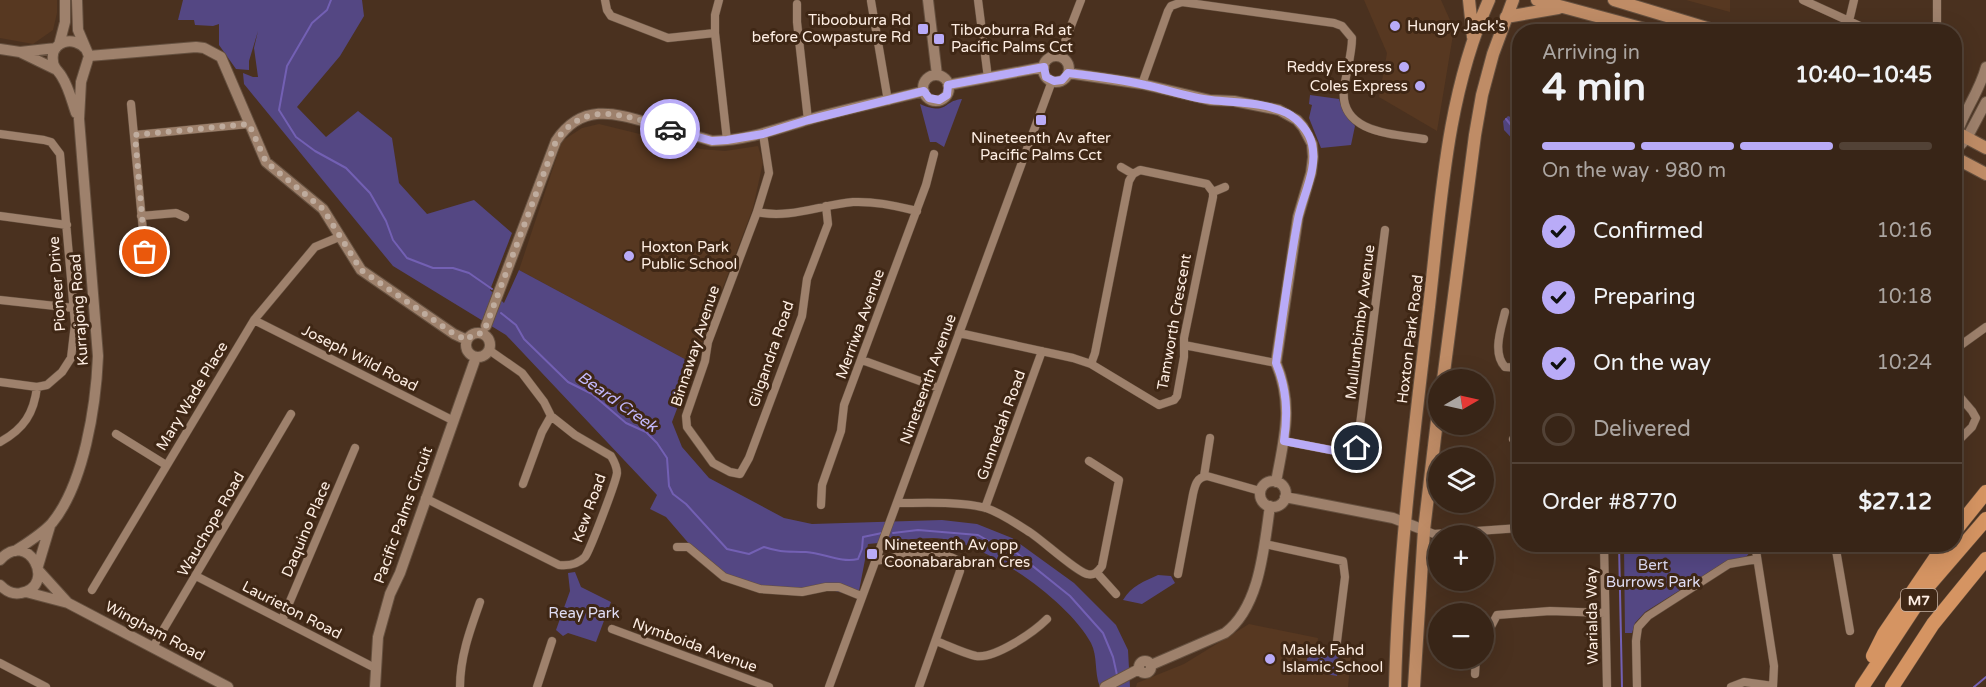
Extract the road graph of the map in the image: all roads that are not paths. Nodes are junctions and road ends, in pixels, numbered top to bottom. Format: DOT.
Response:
graph roads {
  1 [pos="65,0"];
  2 [pos="77,0"];
  3 [pos="605,0"];
  4 [pos="719,0"];
  5 [pos="928,0"];
  6 [pos="978,0"];
  7 [pos="1081,0"];
  8 [pos="1470,0"];
  9 [pos="1489,0"];
  10 [pos="1513,0"];
  11 [pos="1537,0"];
  12 [pos="1614,0"];
  13 [pos="1803,0"];
  14 [pos="1854,0"];
  15 [pos="1937,0"];
  16 [pos="871,1"];
  17 [pos="797,4"];
  18 [pos="1568,7"];
  19 [pos="1506,17"];
  20 [pos="1849,21"];
  21 [pos="1628,24"];
  22 [pos="1694,24"];
  23 [pos="1856,24"];
  24 [pos="1937,24"];
  25 [pos="715,33"];
  26 [pos="1474,41"];
  27 [pos="57,46"];
  28 [pos="0,50"];
  29 [pos="20,52"];
  30 [pos="87,52"];
  31 [pos="1059,57"];
  32 [pos="1044,67"];
  33 [pos="1986,67"];
  34 [pos="58,72"];
  35 [pos="83,72"];
  36 [pos="1068,73"];
  37 [pos="937,75"];
  38 [pos="988,78"];
  39 [pos="1052,81"];
  40 [pos="1142,84"];
  41 [pos="948,85"];
  42 [pos="924,91"];
  43 [pos="888,101"];
  44 [pos="1986,102"];
  45 [pos="131,104"];
  46 [pos="79,119"];
  47 [pos="808,120"];
  48 [pos="249,124"];
  49 [pos="1962,127"];
  50 [pos="1962,131"];
  51 [pos="0,134"];
  52 [pos="763,134"];
  53 [pos="135,135"];
  54 [pos="1962,138"];
  55 [pos="1424,139"];
  56 [pos="727,140"];
  57 [pos="1986,148"];
  58 [pos="934,154"];
  59 [pos="1962,159"];
  60 [pos="1121,167"];
  61 [pos="1132,174"];
  62 [pos="1986,174"];
  63 [pos="1225,187"];
  64 [pos="1213,192"];
  65 [pos="826,206"];
  66 [pos="917,211"];
  67 [pos="757,212"];
  68 [pos="0,216"];
  69 [pos="141,216"];
  70 [pos="185,218"];
  71 [pos="67,225"];
  72 [pos="1385,230"];
  73 [pos="339,237"];
  74 [pos="150,260"];
  75 [pos="0,300"];
  76 [pos="74,308"];
  77 [pos="1505,312"];
  78 [pos="254,320"];
  79 [pos="1986,327"];
  80 [pos="484,330"];
  81 [pos="960,333"];
  82 [pos="467,340"];
  83 [pos="1962,344"];
  84 [pos="1184,345"];
  85 [pos="489,350"];
  86 [pos="1042,351"];
  87 [pos="476,357"];
  88 [pos="862,360"];
  89 [pos="1276,363"];
  90 [pos="1091,364"];
  91 [pos="1512,367"];
  92 [pos="1444,369"];
  93 [pos="0,382"];
  94 [pos="37,387"];
  95 [pos="939,388"];
  96 [pos="1962,399"];
  97 [pos="291,414"];
  98 [pos="551,416"];
  99 [pos="454,421"];
  100 [pos="116,435"];
  101 [pos="1435,435"];
  102 [pos="1962,437"];
  103 [pos="1210,438"];
  104 [pos="1284,441"];
  105 [pos="0,442"];
  106 [pos="355,448"];
  107 [pos="1089,461"];
  108 [pos="166,465"];
  109 [pos="740,474"];
  110 [pos="1204,476"];
  111 [pos="1276,482"];
  112 [pos="523,484"];
  113 [pos="1260,491"];
  114 [pos="1986,492"];
  115 [pos="1285,497"];
  116 [pos="425,498"];
  117 [pos="897,502"];
  118 [pos="821,505"];
  119 [pos="1270,506"];
  120 [pos="986,508"];
  121 [pos="1986,519"];
  122 [pos="1404,522"];
  123 [pos="1962,522"];
  124 [pos="50,525"];
  125 [pos="1512,529"];
  126 [pos="1424,530"];
  127 [pos="1265,544"];
  128 [pos="677,547"];
  129 [pos="1962,547"];
  130 [pos="9,550"];
  131 [pos="1604,552"];
  132 [pos="1756,552"];
  133 [pos="1835,552"];
  134 [pos="1940,552"];
  135 [pos="1958,552"];
  136 [pos="1986,559"];
  137 [pos="0,560"];
  138 [pos="1757,560"];
  139 [pos="875,561"];
  140 [pos="38,568"];
  141 [pos="1097,573"];
  142 [pos="1178,574"];
  143 [pos="1986,574"];
  144 [pos="196,576"];
  145 [pos="0,585"];
  146 [pos="92,590"];
  147 [pos="26,592"];
  148 [pos="12,593"];
  149 [pos="1116,594"];
  150 [pos="861,596"];
  151 [pos="0,599"];
  152 [pos="480,602"];
  153 [pos="68,603"];
  154 [pos="1605,613"];
  155 [pos="1047,619"];
  156 [pos="282,620"];
  157 [pos="1494,621"];
  158 [pos="612,629"];
  159 [pos="1850,631"];
  160 [pos="552,641"];
  161 [pos="936,641"];
  162 [pos="153,647"];
  163 [pos="1336,649"];
  164 [pos="0,663"];
  165 [pos="375,668"];
  166 [pos="1475,669"];
  167 [pos="1475,674"];
  168 [pos="46,687"];
  169 [pos="228,687"];
  170 [pos="375,687"];
  171 [pos="460,687"];
  172 [pos="537,687"];
  173 [pos="769,687"];
  174 [pos="829,687"];
  175 [pos="919,687"];
  176 [pos="1105,687"];
  177 [pos="1395,687"];
  178 [pos="1414,687"];
  179 [pos="1606,687"];
  180 [pos="1637,687"];
  181 [pos="1731,687"];
  182 [pos="1773,687"];
  183 [pos="1857,687"];
  184 [pos="1862,687"];
  185 [pos="1893,687"];
  1 -- 27 [label="street"];
  2 -- 30 [label="street"];
  3 -- 25 [label="street"];
  4 -- 25 [label="street"];
  5 -- 37 [label="street"];
  6 -- 38 [label="street"];
  7 -- 31 [label="street"];
  8 -- 26 [label="main road"];
  9 -- 26 [label="main road, Hoxton Park Road"];
  10 -- 19 [label="main road"];
  11 -- 18 [label="main road"];
  12 -- 22 [label="main road"];
  13 -- 20 [label="street"];
  14 -- 20 [label="street"];
  15 -- 24 [label="street"];
  16 -- 43 [label="street"];
  17 -- 47 [label="street"];
  18 -- 19 [label="main road"];
  18 -- 21 [label="main road"];
  19 -- 92 [label="main road"];
  20 -- 23 [label="street"];
  25 -- 56 [label="street"];
  26 -- 122 [label="main road, Hoxton Park Road"];
  27 -- 29 [label="street"];
  27 -- 30 [label="street"];
  27 -- 34 [label="street"];
  28 -- 29 [label="street"];
  29 -- 34 [label="street"];
  30 -- 35 [label="street"];
  30 -- 48 [label="street"];
  31 -- 32 [label="street"];
  31 -- 36 [label="street"];
  32 -- 38 [label="street"];
  32 -- 39 [label="street"];
  33 -- 49 [label="street"];
  34 -- 35 [label="street"];
  34 -- 46 [label="street"];
  35 -- 46 [label="street"];
  36 -- 39 [label="street"];
  36 -- 40 [label="street"];
  37 -- 41 [label="street"];
  37 -- 42 [label="street"];
  38 -- 41 [label="street"];
  39 -- 81 [label="street, Nineteenth Avenue"];
  40 -- 55 [label="street"];
  40 -- 89 [label="street"];
  41 -- 42 [label="street"];
  42 -- 43 [label="street"];
  43 -- 47 [label="street"];
  44 -- 50 [label="street"];
  45 -- 53 [label="street"];
  46 -- 124 [label="street, Kurrajong Road"];
  47 -- 52 [label="street"];
  48 -- 53 [label="street"];
  48 -- 73 [label="street"];
  51 -- 71 [label="street, Pioneer Drive"];
  52 -- 56 [label="street"];
  52 -- 67 [label="street, Binnaway Avenue"];
  53 -- 69 [label="street"];
  54 -- 57 [label="main road"];
  56 -- 80 [label="street"];
  58 -- 66 [label="street, Merriwa Avenue"];
  59 -- 62 [label="main road"];
  60 -- 61 [label="street"];
  61 -- 64 [label="street"];
  61 -- 90 [label="street"];
  63 -- 64 [label="street"];
  64 -- 84 [label="street, Tamworth Crescent"];
  65 -- 66 [label="street"];
  65 -- 67 [label="street"];
  65 -- 109 [label="street, Gilgandra Road"];
  66 -- 88 [label="street, Merriwa Avenue"];
  67 -- 109 [label="street, Binnaway Avenue"];
  68 -- 71 [label="street"];
  69 -- 70 [label="street"];
  69 -- 74 [label="street"];
  71 -- 76 [label="street, Pioneer Drive"];
  72 -- 104 [label="street, Mullumbimby Avenue"];
  73 -- 78 [label="street, Mary Wade Place"];
  73 -- 82 [label="street"];
  75 -- 76 [label="street"];
  76 -- 94 [label="street, Pioneer Drive"];
  77 -- 91 [label="street"];
  78 -- 99 [label="street, Joseph Wild Road"];
  78 -- 108 [label="street, Mary Wade Place"];
  79 -- 83 [label="street"];
  80 -- 82 [label="street"];
  80 -- 85 [label="street"];
  81 -- 86 [label="street, Tamworth Crescent"];
  81 -- 95 [label="street, Nineteenth Avenue"];
  82 -- 87 [label="street"];
  84 -- 89 [label="street"];
  84 -- 90 [label="street, Tamworth Crescent"];
  85 -- 87 [label="street"];
  85 -- 98 [label="street, Kew Road"];
  86 -- 90 [label="street, Tamworth Crescent"];
  86 -- 120 [label="street, Gunnedah Road"];
  87 -- 99 [label="street, Pacific Palms Circuit"];
  88 -- 95 [label="street"];
  88 -- 118 [label="street, Merriwa Avenue"];
  89 -- 104 [label="street"];
  93 -- 94 [label="street"];
  94 -- 105 [label="street"];
  95 -- 117 [label="street, Nineteenth Avenue"];
  96 -- 102 [label="street"];
  97 -- 144 [label="street, Wauchope Road"];
  98 -- 112 [label="street"];
  98 -- 116 [label="street, Kew Road"];
  99 -- 116 [label="street, Pacific Palms Circuit"];
  100 -- 108 [label="street"];
  101 -- 126 [label="main road"];
  103 -- 110 [label="street"];
  104 -- 111 [label="street"];
  106 -- 156 [label="street, Daquino Place"];
  107 -- 141 [label="street"];
  108 -- 146 [label="street, Mary Wade Place"];
  110 -- 113 [label="street"];
  110 -- 142 [label="street"];
  111 -- 113 [label="street"];
  111 -- 115 [label="street"];
  113 -- 119 [label="street"];
  114 -- 123 [label="highway"];
  115 -- 119 [label="street"];
  115 -- 122 [label="street"];
  116 -- 165 [label="street, Pacific Palms Circuit"];
  117 -- 120 [label="street"];
  117 -- 139 [label="street, Nineteenth Avenue"];
  119 -- 127 [label="street"];
  120 -- 141 [label="street"];
  121 -- 129 [label="highway, M7"];
  122 -- 126 [label="street"];
  122 -- 177 [label="main road, Hoxton Park Road"];
  124 -- 130 [label="street, Kurrajong Road"];
  124 -- 140 [label="street, Kurrajong Road"];
  125 -- 126 [label="street"];
  126 -- 178 [label="main road"];
  127 -- 163 [label="street"];
  127 -- 176 [label="street"];
  128 -- 150 [label="street"];
  130 -- 137 [label="street, Kurrajong Road"];
  130 -- 140 [label="street, Wingham Road"];
  131 -- 154 [label="street, Warialda Way"];
  132 -- 138 [label="street"];
  133 -- 159 [label="street"];
  134 -- 183 [label="highway"];
  135 -- 184 [label="highway, M7"];
  136 -- 185 [label="highway, M7"];
  138 -- 180 [label="street"];
  138 -- 182 [label="street"];
  139 -- 150 [label="street, Nineteenth Avenue"];
  139 -- 161 [label="street"];
  140 -- 147 [label="street, Kurrajong Road"];
  140 -- 153 [label="street, Wingham Road"];
  141 -- 149 [label="street"];
  143 -- 185 [label="highway, M7"];
  144 -- 156 [label="street, Laurieton Road"];
  144 -- 162 [label="street, Wauchope Road"];
  145 -- 148 [label="street"];
  147 -- 148 [label="street, Wingham Road"];
  147 -- 153 [label="street, Wingham Road"];
  148 -- 151 [label="street"];
  150 -- 174 [label="street, Nineteenth Avenue"];
  152 -- 171 [label="street"];
  153 -- 162 [label="street, Wingham Road"];
  154 -- 157 [label="street"];
  154 -- 179 [label="street, Warialda Way"];
  155 -- 161 [label="street"];
  156 -- 165 [label="street, Laurieton Road"];
  158 -- 173 [label="street, Nymboida Avenue"];
  160 -- 172 [label="street"];
  161 -- 175 [label="street"];
  162 -- 169 [label="street, Wingham Road"];
  164 -- 168 [label="street"];
  165 -- 170 [label="street, Pacific Palms Circuit"];
  166 -- 167 [label="street"];
  181 -- 182 [label="street"];
}
